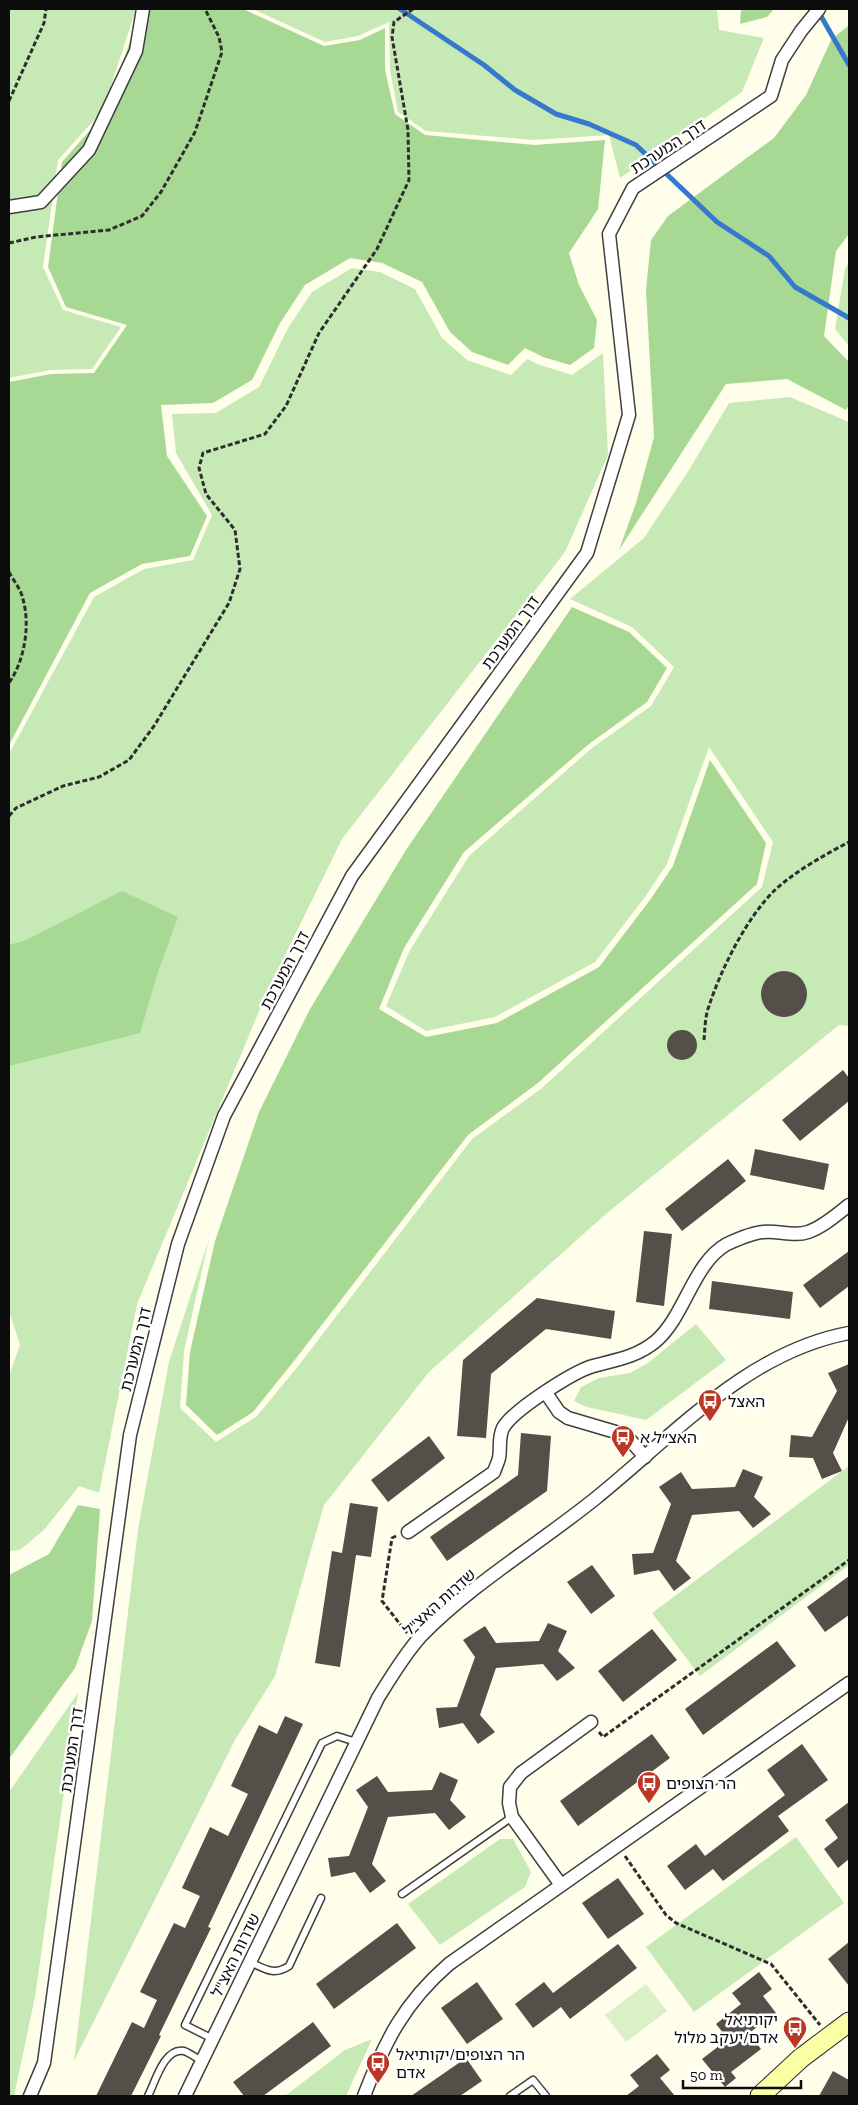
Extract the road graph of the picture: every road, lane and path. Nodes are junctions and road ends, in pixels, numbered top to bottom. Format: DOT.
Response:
graph roads {
  1 [pos="46,9"];
  2 [pos="143,9"];
  3 [pos="205,9"];
  4 [pos="412,9"];
  5 [pos="819,9"];
  6 [pos="9,101"];
  7 [pos="9,207"];
  8 [pos="9,243"];
  9 [pos="9,572"];
  10 [pos="9,683"];
  11 [pos="9,816"];
  12 [pos="849,842"];
  13 [pos="704,1040"];
  14 [pos="849,1205"];
  15 [pos="849,1333"];
  16 [pos="546,1393"];
  17 [pos="645,1457"];
  18 [pos="408,1532"];
  19 [pos="849,1560"];
  20 [pos="416,1643"];
  21 [pos="849,1683"];
  22 [pos="591,1722"];
  23 [pos="356,1742"];
  24 [pos="512,1817"];
  25 [pos="618,1845"];
  26 [pos="561,1885"];
  27 [pos="402,1894"];
  28 [pos="321,1898"];
  29 [pos="250,1962"];
  30 [pos="849,2022"];
  31 [pos="830,2036"];
  32 [pos="213,2039"];
  33 [pos="202,2061"];
  34 [pos="766,2093"];
  35 [pos="30,2096"];
  36 [pos="148,2096"];
  37 [pos="185,2096"];
  38 [pos="364,2096"];
  39 [pos="510,2096"];
  40 [pos="546,2096"];
  1 -- 6 [label="path"];
  2 -- 7 [label="street"];
  3 -- 8 [label="path"];
  4 -- 11 [label="path"];
  5 -- 35 [label="street, דרך המערכת"];
  9 -- 10 [label="path"];
  12 -- 13 [label="path"];
  14 -- 16 [label="street"];
  15 -- 17 [label="street, שדרות האצ\"ל"];
  16 -- 17 [label="street"];
  16 -- 18 [label="street"];
  17 -- 20 [label="street, שדרות האצ\"ל"];
  18 -- 20 [label="path"];
  19 -- 22 [label="path"];
  20 -- 23 [label="street, שדרות האצ\"ל"];
  21 -- 25 [label="street"];
  22 -- 24 [label="street"];
  23 -- 29 [label="street, שדרות האצ\"ל"];
  23 -- 32 [label="lane"];
  24 -- 26 [label="street"];
  24 -- 27 [label="lane"];
  25 -- 26 [label="street"];
  25 -- 31 [label="path"];
  26 -- 38 [label="street"];
  28 -- 29 [label="lane"];
  29 -- 32 [label="street, שדרות האצ\"ל"];
  30 -- 31 [label="street"];
  31 -- 34 [label="street"];
  32 -- 33 [label="street, שדרות האצ\"ל"];
  33 -- 36 [label="lane"];
  33 -- 37 [label="street, שדרות האצ\"ל"];
  39 -- 40 [label="lane"];
}
